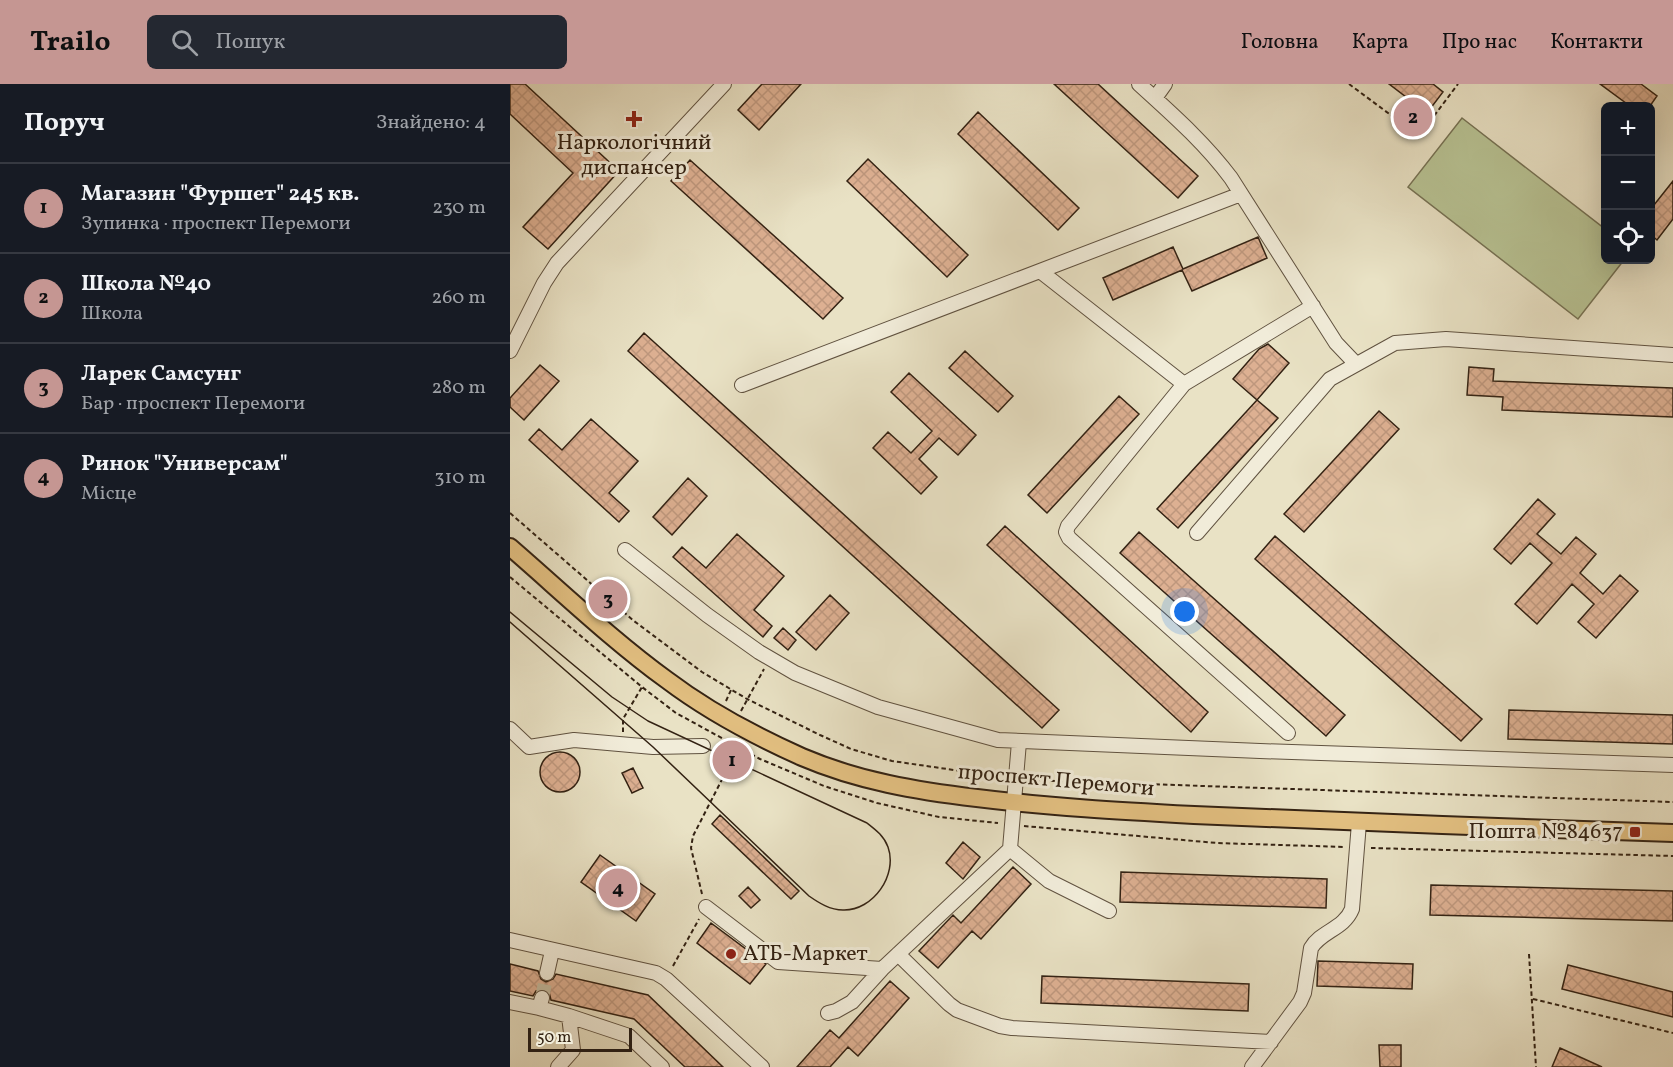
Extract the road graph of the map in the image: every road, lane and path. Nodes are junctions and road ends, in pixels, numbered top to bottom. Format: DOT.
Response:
graph roads {
  1 [pos="724,84"];
  2 [pos="1139,84"];
  3 [pos="1165,84"];
  4 [pos="1349,84"];
  5 [pos="1458,84"];
  6 [pos="1155,98"];
  7 [pos="1241,194"];
  8 [pos="1040,271"];
  9 [pos="1313,306"];
  10 [pos="510,351"];
  11 [pos="1673,355"];
  12 [pos="1356,364"];
  13 [pos="1184,384"];
  14 [pos="742,385"];
  15 [pos="510,513"];
  16 [pos="1197,534"];
  17 [pos="510,547"];
  18 [pos="625,550"];
  19 [pos="769,659"];
  20 [pos="642,687"];
  21 [pos="747,699"];
  22 [pos="735,723"];
  23 [pos="510,729"];
  24 [pos="1288,734"];
  25 [pos="1019,742"];
  26 [pos="623,744"];
  27 [pos="704,746"];
  28 [pos="1673,765"];
  29 [pos="1016,780"];
  30 [pos="1673,802"];
  31 [pos="1015,803"];
  32 [pos="1359,823"];
  33 [pos="1673,833"];
  34 [pos="1010,849"];
  35 [pos="706,907"];
  36 [pos="1109,911"];
  37 [pos="510,940"];
  38 [pos="552,951"];
  39 [pos="898,954"];
  40 [pos="1529,954"];
  41 [pos="882,969"];
  42 [pos="547,973"];
  43 [pos="666,979"];
  44 [pos="1533,999"];
  45 [pos="510,1002"];
  46 [pos="828,1012"];
  47 [pos="568,1016"];
  48 [pos="1673,1033"];
  49 [pos="1271,1042"];
  50 [pos="558,1067"];
  51 [pos="662,1067"];
  52 [pos="762,1067"];
  53 [pos="1252,1067"];
  54 [pos="1536,1067"];
  1 -- 10 [label="street"];
  2 -- 6 [label="street"];
  3 -- 6 [label="street"];
  4 -- 5 [label="path"];
  6 -- 7 [label="street"];
  7 -- 8 [label="street"];
  7 -- 9 [label="street"];
  8 -- 13 [label="street"];
  8 -- 14 [label="street"];
  9 -- 12 [label="street"];
  9 -- 13 [label="street"];
  11 -- 12 [label="street"];
  12 -- 16 [label="street"];
  13 -- 24 [label="street"];
  15 -- 21 [label="path"];
  17 -- 22 [label="main road, проспект Перемоги"];
  18 -- 19 [label="street"];
  19 -- 21 [label="path"];
  19 -- 25 [label="street"];
  20 -- 26 [label="path"];
  21 -- 22 [label="path"];
  21 -- 29 [label="path"];
  22 -- 31 [label="main road, проспект Перемоги"];
  22 -- 35 [label="path"];
  23 -- 26 [label="street"];
  25 -- 28 [label="street"];
  25 -- 29 [label="street"];
  26 -- 27 [label="street"];
  29 -- 30 [label="path"];
  29 -- 31 [label="street"];
  31 -- 32 [label="main road, проспект Перемоги"];
  31 -- 34 [label="street"];
  32 -- 33 [label="main road, проспект Перемоги"];
  32 -- 49 [label="street"];
  34 -- 36 [label="street"];
  34 -- 39 [label="street"];
  35 -- 41 [label="street"];
  35 -- 43 [label="path"];
  37 -- 38 [label="street"];
  38 -- 42 [label="street"];
  38 -- 43 [label="street"];
  39 -- 41 [label="street"];
  39 -- 49 [label="street"];
  40 -- 44 [label="path"];
  41 -- 46 [label="street"];
  43 -- 52 [label="street"];
  44 -- 48 [label="path"];
  44 -- 54 [label="path"];
  45 -- 47 [label="street"];
  47 -- 50 [label="street"];
  47 -- 51 [label="street"];
  49 -- 53 [label="street"];
}
